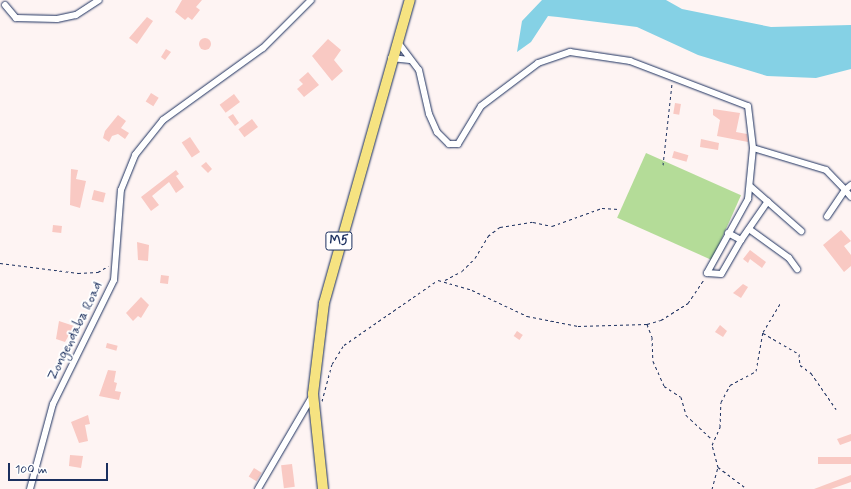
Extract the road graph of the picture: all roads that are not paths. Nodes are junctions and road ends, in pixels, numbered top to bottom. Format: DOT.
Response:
graph roads {
  1 [pos="100,0"];
  2 [pos="311,0"];
  3 [pos="410,0"];
  4 [pos="5,5"];
  5 [pos="396,39"];
  6 [pos="391,58"];
  7 [pos="410,60"];
  8 [pos="753,148"];
  9 [pos="851,185"];
  10 [pos="751,187"];
  11 [pos="845,190"];
  12 [pos="851,197"];
  13 [pos="768,201"];
  14 [pos="827,217"];
  15 [pos="749,229"];
  16 [pos="801,231"];
  17 [pos="728,233"];
  18 [pos="741,240"];
  19 [pos="797,270"];
  20 [pos="313,394"];
  21 [pos="30,489"];
  22 [pos="258,489"];
  23 [pos="323,489"];
  1 -- 4 [label="street"];
  2 -- 21 [label="street, Zongendaba Road"];
  3 -- 5 [label="highway, M5"];
  5 -- 6 [label="highway, M5"];
  5 -- 7 [label="street"];
  6 -- 7 [label="street"];
  6 -- 20 [label="highway, M5"];
  7 -- 8 [label="street"];
  8 -- 10 [label="street"];
  8 -- 11 [label="street"];
  9 -- 11 [label="street"];
  10 -- 13 [label="street"];
  10 -- 17 [label="street"];
  11 -- 12 [label="street"];
  11 -- 14 [label="street"];
  13 -- 15 [label="street"];
  13 -- 16 [label="street"];
  15 -- 18 [label="street"];
  15 -- 19 [label="street"];
  17 -- 18 [label="street"];
  17 -- 18 [label="street"];
  20 -- 22 [label="street"];
  20 -- 23 [label="highway, M5"];
}
